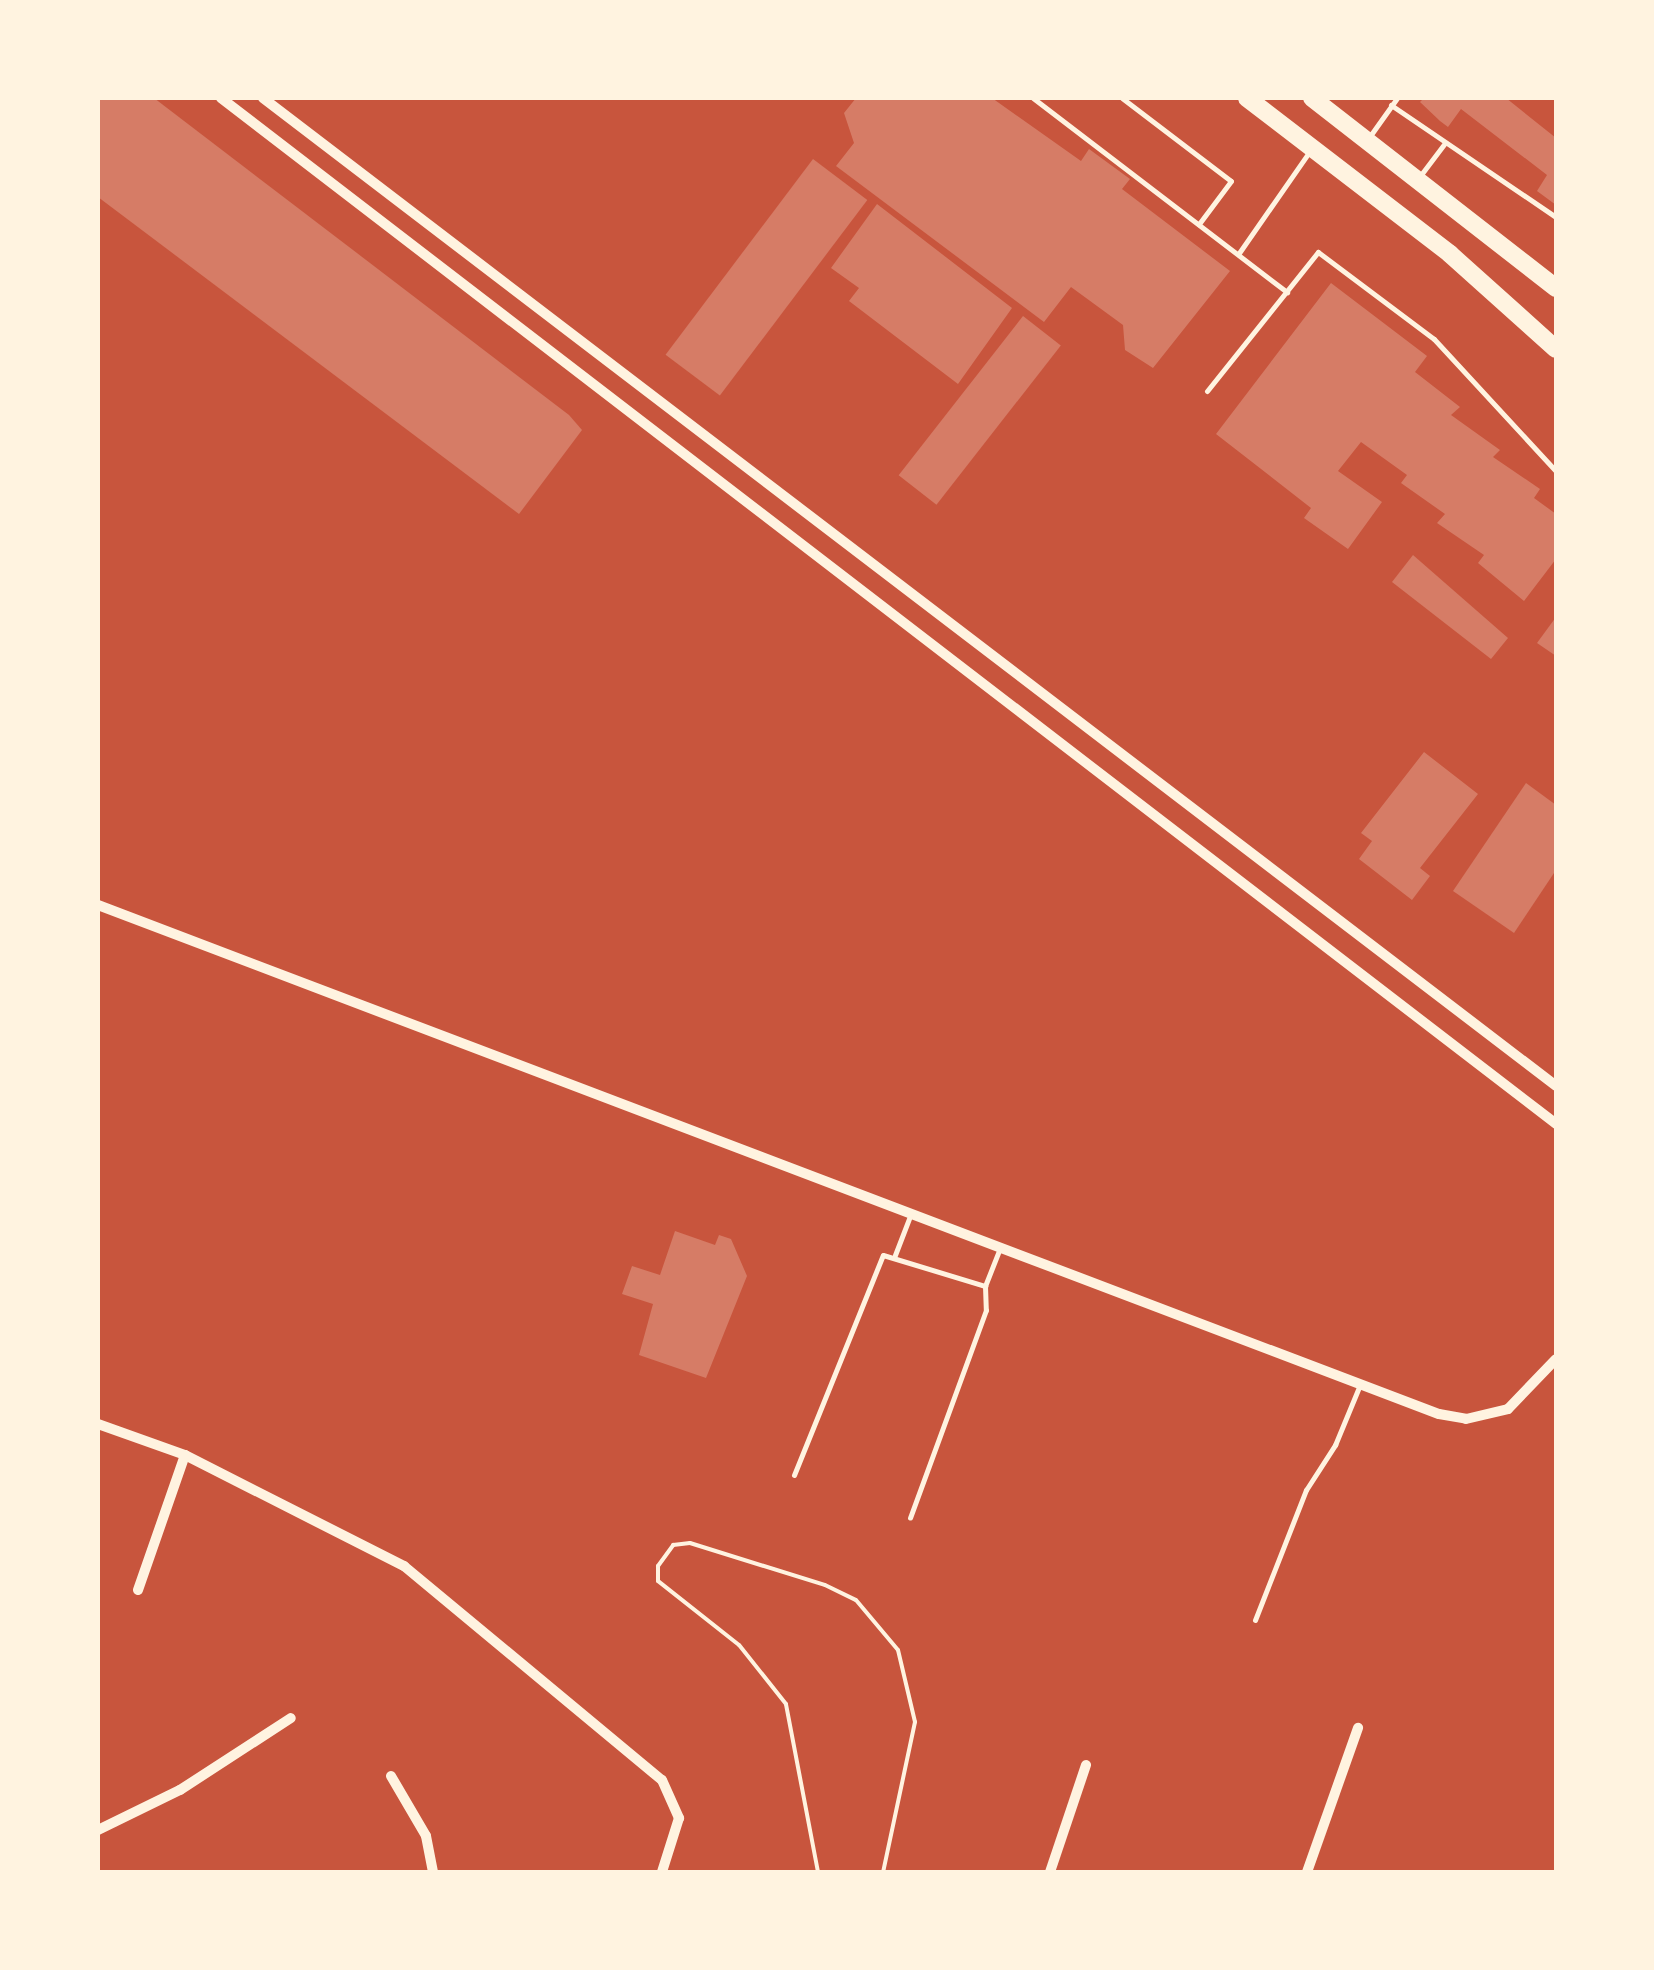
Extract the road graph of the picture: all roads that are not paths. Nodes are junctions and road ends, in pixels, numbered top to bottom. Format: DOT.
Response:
graph roads {
  1 [pos="221,98"];
  2 [pos="263,98"];
  3 [pos="1032,98"];
  4 [pos="1122,98"];
  5 [pos="1246,98"];
  6 [pos="1312,98"];
  7 [pos="1396,98"];
  8 [pos="1391,105"];
  9 [pos="1368,140"];
  10 [pos="1445,143"];
  11 [pos="1312,149"];
  12 [pos="1418,179"];
  13 [pos="1556,217"];
  14 [pos="1199,224"];
  15 [pos="1238,254"];
  16 [pos="1556,288"];
  17 [pos="1287,292"];
  18 [pos="1556,349"];
  19 [pos="1207,390"];
  20 [pos="1556,471"];
  21 [pos="98,905"];
  22 [pos="1556,1086"];
  23 [pos="1556,1124"];
  24 [pos="910,1214"];
  25 [pos="1000,1248"];
  26 [pos="895,1255"];
  27 [pos="985,1286"];
  28 [pos="1556,1359"];
  29 [pos="1360,1384"];
  30 [pos="98,1424"];
  31 [pos="185,1455"];
  32 [pos="794,1475"];
  33 [pos="910,1518"];
  34 [pos="138,1590"];
  35 [pos="1255,1620"];
  36 [pos="291,1718"];
  37 [pos="1358,1728"];
  38 [pos="1086,1765"];
  39 [pos="390,1776"];
  40 [pos="98,1830"];
  41 [pos="433,1872"];
  42 [pos="662,1872"];
  43 [pos="1050,1872"];
  44 [pos="1307,1872"];
  1 -- 23 [label="street"];
  2 -- 22 [label="street"];
  3 -- 14 [label="lane"];
  4 -- 14 [label="lane"];
  5 -- 11 [label="main road"];
  6 -- 9 [label="main road"];
  7 -- 8 [label="lane"];
  8 -- 9 [label="lane"];
  8 -- 10 [label="lane"];
  9 -- 12 [label="main road"];
  10 -- 12 [label="lane"];
  10 -- 13 [label="lane"];
  11 -- 15 [label="lane"];
  11 -- 18 [label="main road"];
  12 -- 16 [label="main road"];
  14 -- 15 [label="lane"];
  15 -- 17 [label="lane"];
  17 -- 19 [label="lane"];
  17 -- 20 [label="lane"];
  21 -- 24 [label="street"];
  24 -- 25 [label="street"];
  24 -- 26 [label="lane"];
  25 -- 27 [label="lane"];
  25 -- 29 [label="street"];
  26 -- 27 [label="lane"];
  26 -- 32 [label="lane"];
  27 -- 33 [label="lane"];
  28 -- 29 [label="street"];
  29 -- 35 [label="lane"];
  30 -- 31 [label="street"];
  31 -- 34 [label="street"];
  31 -- 42 [label="street"];
  36 -- 40 [label="street"];
  37 -- 44 [label="street"];
  38 -- 43 [label="street"];
  39 -- 41 [label="street"];
}
